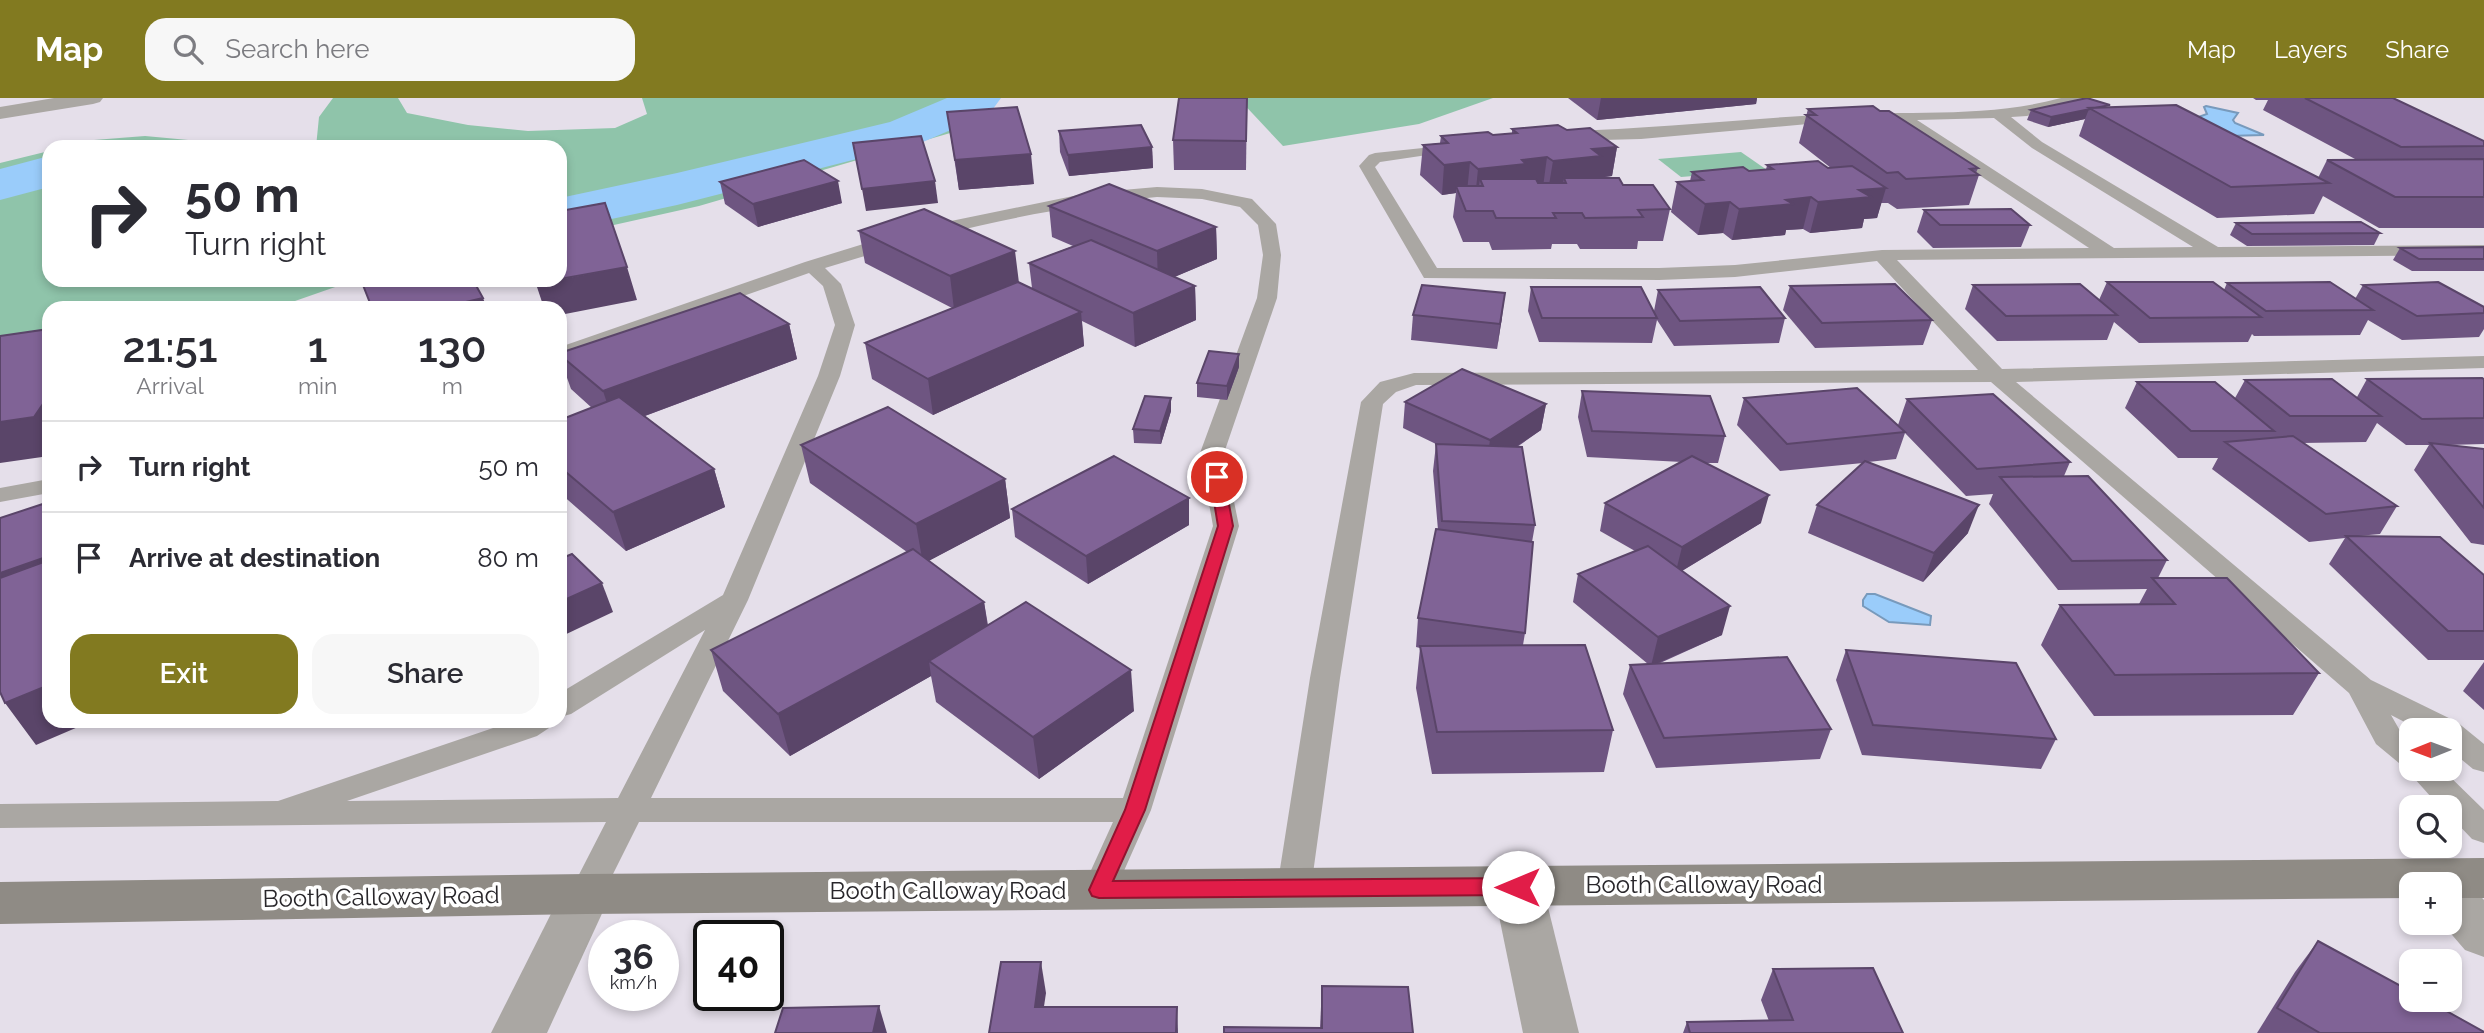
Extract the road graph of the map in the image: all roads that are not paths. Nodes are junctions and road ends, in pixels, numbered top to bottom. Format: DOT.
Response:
graph roads {
  1 [pos="93,98"];
  2 [pos="2077,98"];
  3 [pos="0,113"];
  4 [pos="1997,113"];
  5 [pos="1901,116"];
  6 [pos="1542,138"];
  7 [pos="1476,144"];
  8 [pos="2484,250"];
  9 [pos="2108,252"];
  10 [pos="2213,252"];
  11 [pos="1882,255"];
  12 [pos="812,266"];
  13 [pos="567,352"];
  14 [pos="2484,362"];
  15 [pos="1996,376"];
  16 [pos="42,487"];
  17 [pos="0,495"];
  18 [pos="734,600"];
  19 [pos="2361,687"];
  20 [pos="567,703"];
  21 [pos="2422,718"];
  22 [pos="528,728"];
  23 [pos="2462,743"];
  24 [pos="2399,747"];
  25 [pos="2484,761"];
  26 [pos="2434,781"];
  27 [pos="630,810"];
  28 [pos="1135,810"];
  29 [pos="266,815"];
  30 [pos="0,816"];
  31 [pos="2484,830"];
  32 [pos="2484,878"];
  33 [pos="2462,882"];
  34 [pos="1518,887"];
  35 [pos="2399,887"];
  36 [pos="1294,888"];
  37 [pos="1099,890"];
  38 [pos="586,894"];
  39 [pos="0,903"];
  40 [pos="2462,911"];
  41 [pos="2484,935"];
  42 [pos="519,1033"];
  43 [pos="1551,1033"];
  1 -- 3 [label="street"];
  2 -- 4 [label="lane"];
  4 -- 5 [label="lane"];
  4 -- 10 [label="lane"];
  5 -- 6 [label="lane"];
  5 -- 9 [label="lane"];
  7 -- 11 [label="lane"];
  8 -- 10 [label="lane"];
  9 -- 10 [label="lane"];
  9 -- 11 [label="lane"];
  11 -- 15 [label="lane"];
  12 -- 13 [label="lane"];
  12 -- 18 [label="lane"];
  12 -- 28 [label="lane"];
  14 -- 15 [label="lane"];
  15 -- 19 [label="lane"];
  15 -- 36 [label="lane"];
  16 -- 17 [label="lane"];
  18 -- 20 [label="lane"];
  18 -- 27 [label="lane"];
  19 -- 21 [label="lane"];
  19 -- 24 [label="lane"];
  22 -- 29 [label="lane"];
  23 -- 25 [label="lane"];
  26 -- 31 [label="lane"];
  27 -- 28 [label="lane"];
  27 -- 29 [label="lane"];
  27 -- 38 [label="lane"];
  28 -- 37 [label="lane"];
  29 -- 30 [label="lane"];
  32 -- 33 [label="street, Booth Calloway Road"];
  34 -- 35 [label="street, Booth Calloway Road"];
  34 -- 36 [label="street, Booth Calloway Road"];
  34 -- 43 [label="street"];
  36 -- 37 [label="street, Booth Calloway Road"];
  37 -- 38 [label="street, Booth Calloway Road"];
  38 -- 39 [label="street, Booth Calloway Road"];
  38 -- 42 [label="street"];
  40 -- 41 [label="street"];
}
